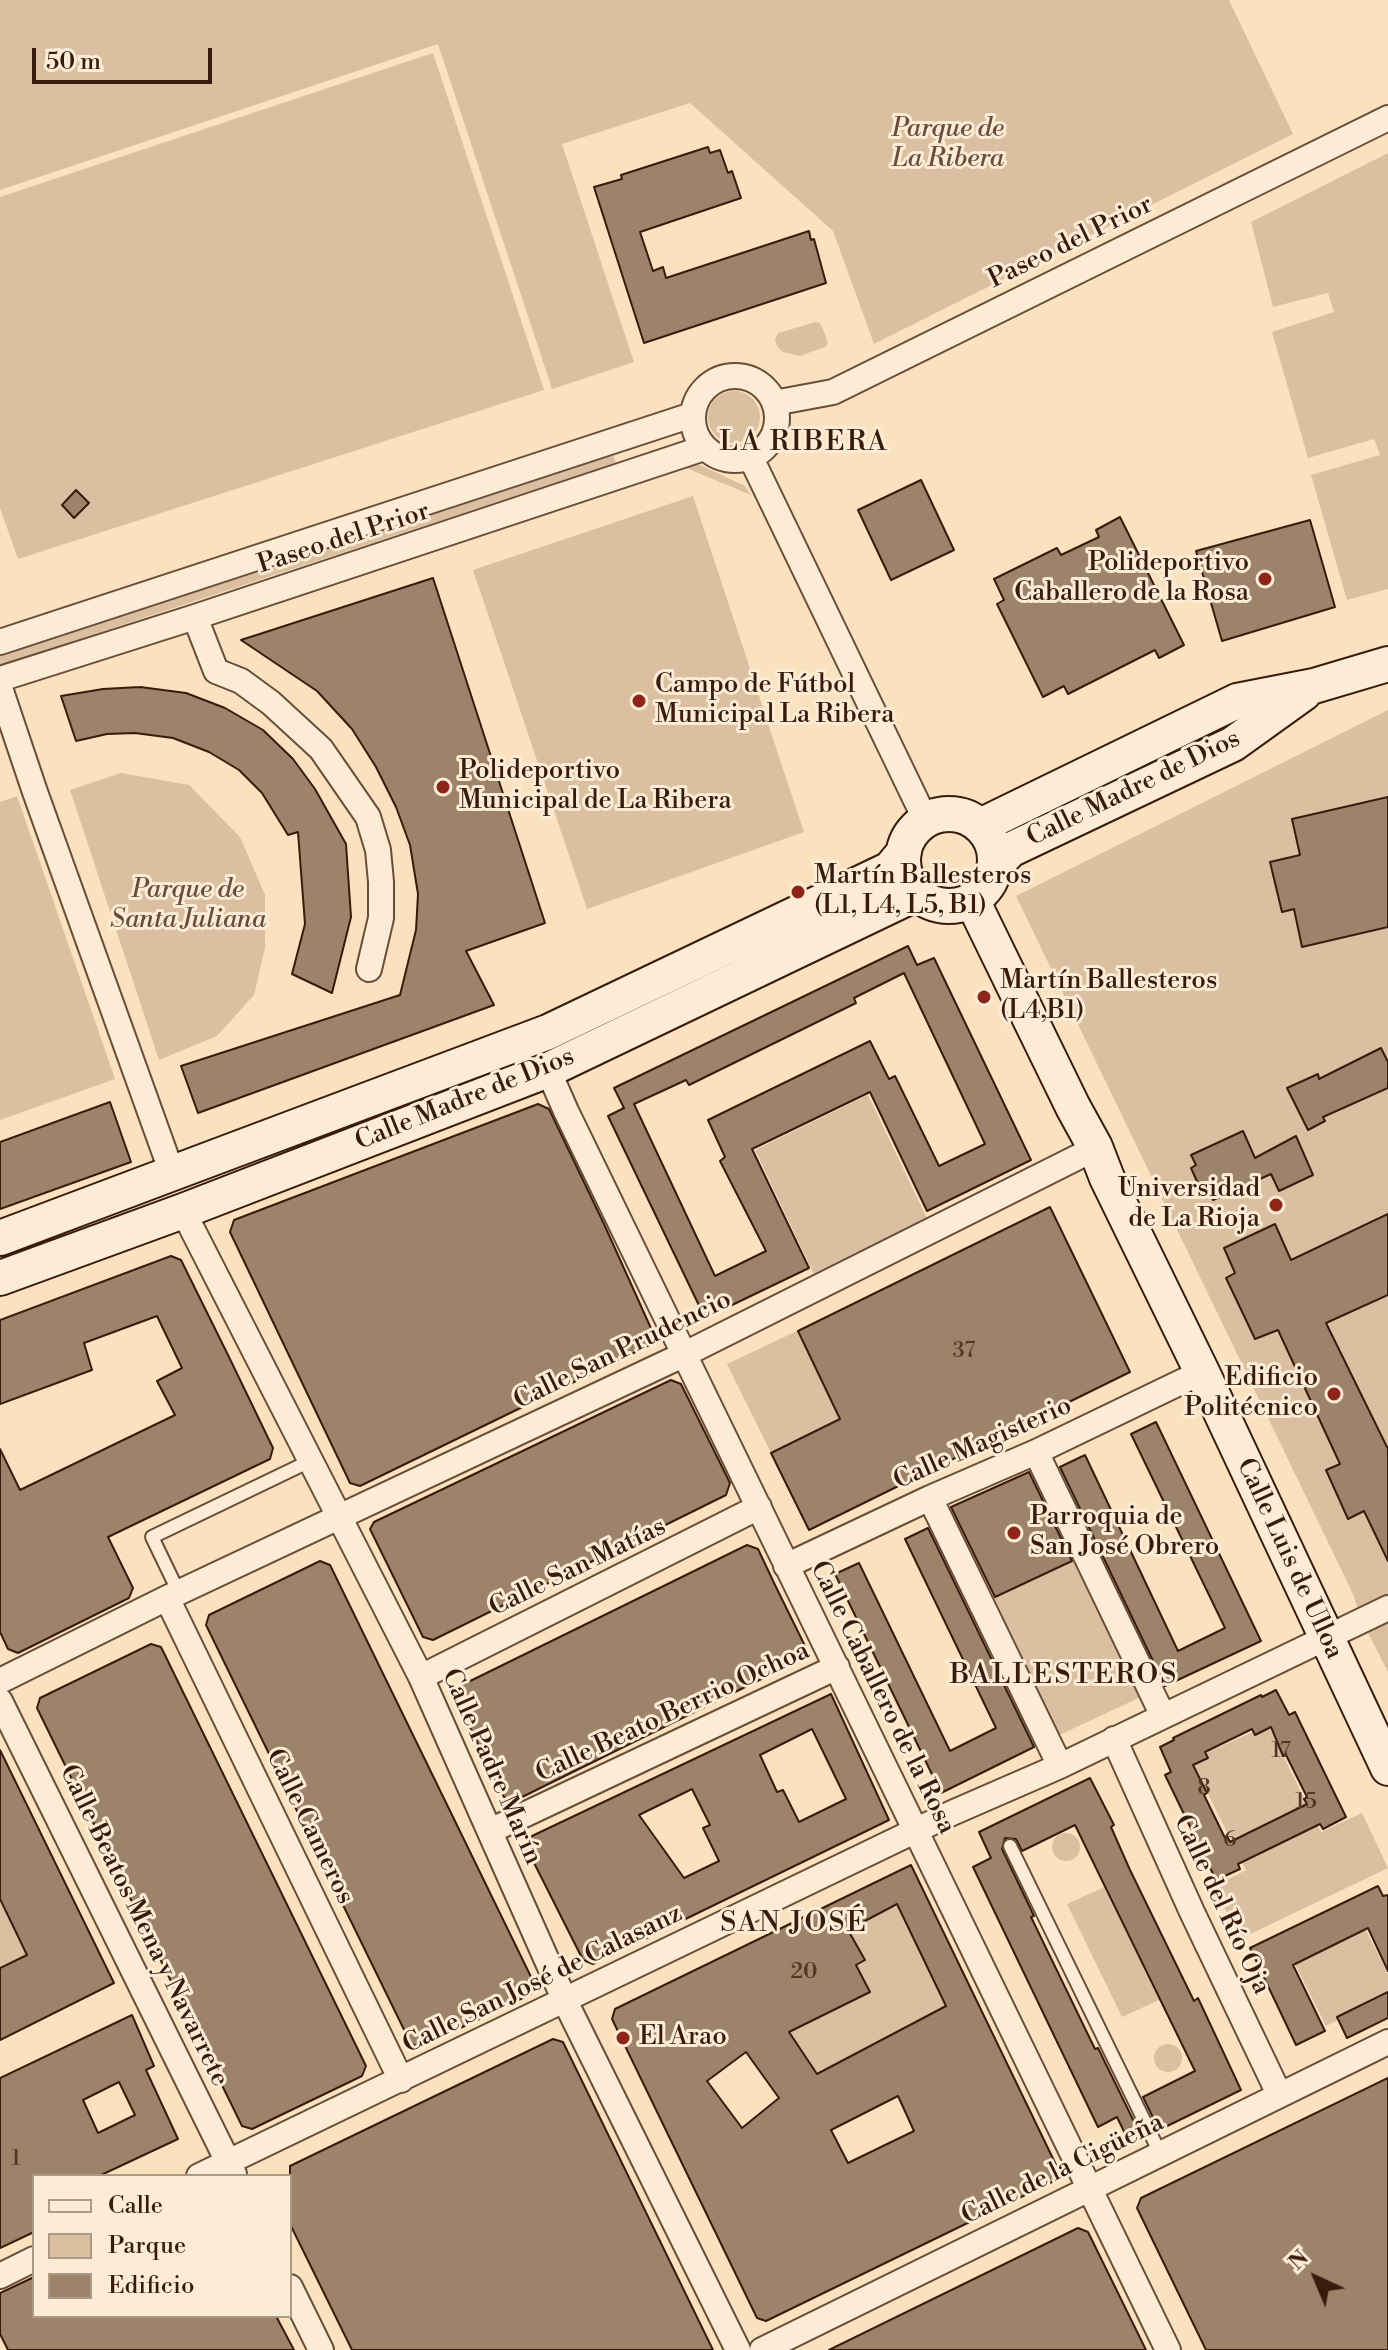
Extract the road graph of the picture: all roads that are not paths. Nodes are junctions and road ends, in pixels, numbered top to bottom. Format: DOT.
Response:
graph roads {
  1 [pos="1388,118"];
  2 [pos="774,403"];
  3 [pos="692,415"];
  4 [pos="704,448"];
  5 [pos="751,458"];
  6 [pos="195,617"];
  7 [pos="0,642"];
  8 [pos="1388,664"];
  9 [pos="0,679"];
  10 [pos="1314,686"];
  11 [pos="0,688"];
  12 [pos="926,821"];
  13 [pos="980,826"];
  14 [pos="904,852"];
  15 [pos="995,866"];
  16 [pos="919,895"];
  17 [pos="972,900"];
  18 [pos="369,969"];
  19 [pos="548,1070"];
  20 [pos="1097,1165"];
  21 [pos="172,1173"];
  22 [pos="183,1211"];
  23 [pos="0,1238"];
  24 [pos="0,1278"];
  25 [pos="685,1354"];
  26 [pos="1202,1372"];
  27 [pos="1036,1452"];
  28 [pos="310,1461"];
  29 [pos="930,1498"];
  30 [pos="759,1507"];
  31 [pos="339,1519"];
  32 [pos="786,1566"];
  33 [pos="173,1596"];
  34 [pos="1388,1608"];
  35 [pos="1327,1639"];
  36 [pos="837,1667"];
  37 [pos="421,1677"];
  38 [pos="0,1681"];
  39 [pos="0,1701"];
  40 [pos="1163,1716"];
  41 [pos="1114,1739"];
  42 [pos="1060,1766"];
  43 [pos="1388,1768"];
  44 [pos="490,1831"];
  45 [pos="916,1831"];
  46 [pos="1010,1846"];
  47 [pos="565,2001"];
  48 [pos="1388,2042"];
  49 [pos="401,2080"];
  50 [pos="1279,2094"];
  51 [pos="1160,2153"];
  52 [pos="231,2169"];
  53 [pos="208,2174"];
  54 [pos="1088,2188"];
  55 [pos="32,2260"];
  56 [pos="0,2276"];
  57 [pos="292,2291"];
  58 [pos="321,2350"];
  59 [pos="738,2350"];
  60 [pos="762,2350"];
  61 [pos="1168,2350"];
  1 -- 2 [label="street, Paseo del Prior"];
  2 -- 3 [label="street"];
  2 -- 5 [label="street"];
  3 -- 4 [label="street"];
  3 -- 7 [label="street, Paseo del Prior"];
  4 -- 5 [label="street"];
  4 -- 6 [label="street, Paseo del Prior"];
  5 -- 12 [label="street"];
  6 -- 9 [label="street, Paseo del Prior"];
  6 -- 18 [label="street"];
  8 -- 10 [label="main road, Calle Madre de Dios"];
  10 -- 13 [label="main road, Calle Madre de Dios"];
  10 -- 15 [label="main road, Calle Madre de Dios"];
  11 -- 21 [label="street"];
  12 -- 13 [label="main road"];
  12 -- 14 [label="main road"];
  13 -- 15 [label="main road"];
  14 -- 16 [label="main road"];
  14 -- 21 [label="main road, Calle Madre de Dios"];
  15 -- 17 [label="main road"];
  16 -- 17 [label="main road"];
  16 -- 19 [label="main road, Calle Madre de Dios"];
  17 -- 20 [label="main road, Calle Luis de Ulloa"];
  19 -- 22 [label="main road, Calle Madre de Dios"];
  19 -- 25 [label="street, Calle Caballero de la Rosa"];
  20 -- 25 [label="street, Calle San Prudencio"];
  20 -- 26 [label="main road, Calle Luis de Ulloa"];
  21 -- 23 [label="main road, Calle Madre de Dios"];
  22 -- 24 [label="main road, Calle Madre de Dios"];
  22 -- 28 [label="street, Calle Padre Marín"];
  25 -- 30 [label="street, Calle Caballero de la Rosa"];
  25 -- 31 [label="street, Calle San Prudencio"];
  26 -- 27 [label="street, Calle Magisterio"];
  26 -- 35 [label="main road, Calle Luis de Ulloa"];
  27 -- 29 [label="street, Calle Magisterio"];
  27 -- 40 [label="street"];
  28 -- 31 [label="street, Calle Padre Marín"];
  28 -- 33 [label="lane"];
  29 -- 32 [label="street, Calle Magisterio"];
  29 -- 42 [label="street"];
  30 -- 32 [label="street, Calle Caballero de la Rosa"];
  30 -- 37 [label="street, Calle San Matías"];
  31 -- 33 [label="street, Calle San Prudencio"];
  31 -- 37 [label="street, Calle Padre Marín"];
  32 -- 36 [label="street, Calle Caballero de la Rosa"];
  33 -- 38 [label="street, Calle San Prudencio"];
  33 -- 49 [label="street, Calle Cameros"];
  34 -- 35 [label="street, Calle San José de Calasanz"];
  35 -- 40 [label="street, Calle San José de Calasanz"];
  35 -- 43 [label="main road, Calle Luis de Ulloa"];
  36 -- 44 [label="street, Calle Beato Berrio Ochoa"];
  36 -- 45 [label="street, Calle Caballero de la Rosa"];
  37 -- 44 [label="street, Calle Padre Marín"];
  39 -- 52 [label="street, Calle Beatos Mena y Navarrete"];
  40 -- 41 [label="street, Calle San José de Calasanz"];
  41 -- 42 [label="street, Calle San José de Calasanz"];
  41 -- 50 [label="street, Calle del Río Oja"];
  42 -- 45 [label="street, Calle San José de Calasanz"];
  44 -- 47 [label="street, Calle Padre Marín"];
  45 -- 47 [label="street, Calle San José de Calasanz"];
  45 -- 54 [label="street, Calle Caballero de la Rosa"];
  46 -- 51 [label="lane"];
  47 -- 49 [label="street, Calle San José de Calasanz"];
  47 -- 59 [label="street, Calle Padre Marín"];
  48 -- 50 [label="street, Calle de la Cigüeña"];
  49 -- 52 [label="street, Calle San José de Calasanz"];
  50 -- 51 [label="street, Calle de la Cigüeña"];
  51 -- 54 [label="street, Calle de la Cigüeña"];
  52 -- 53 [label="street, Calle San José de Calasanz"];
  54 -- 60 [label="street, Calle de la Cigüeña"];
  54 -- 61 [label="street, Calle Caballero de la Rosa"];
  55 -- 56 [label="street"];
  57 -- 58 [label="street"];
}
